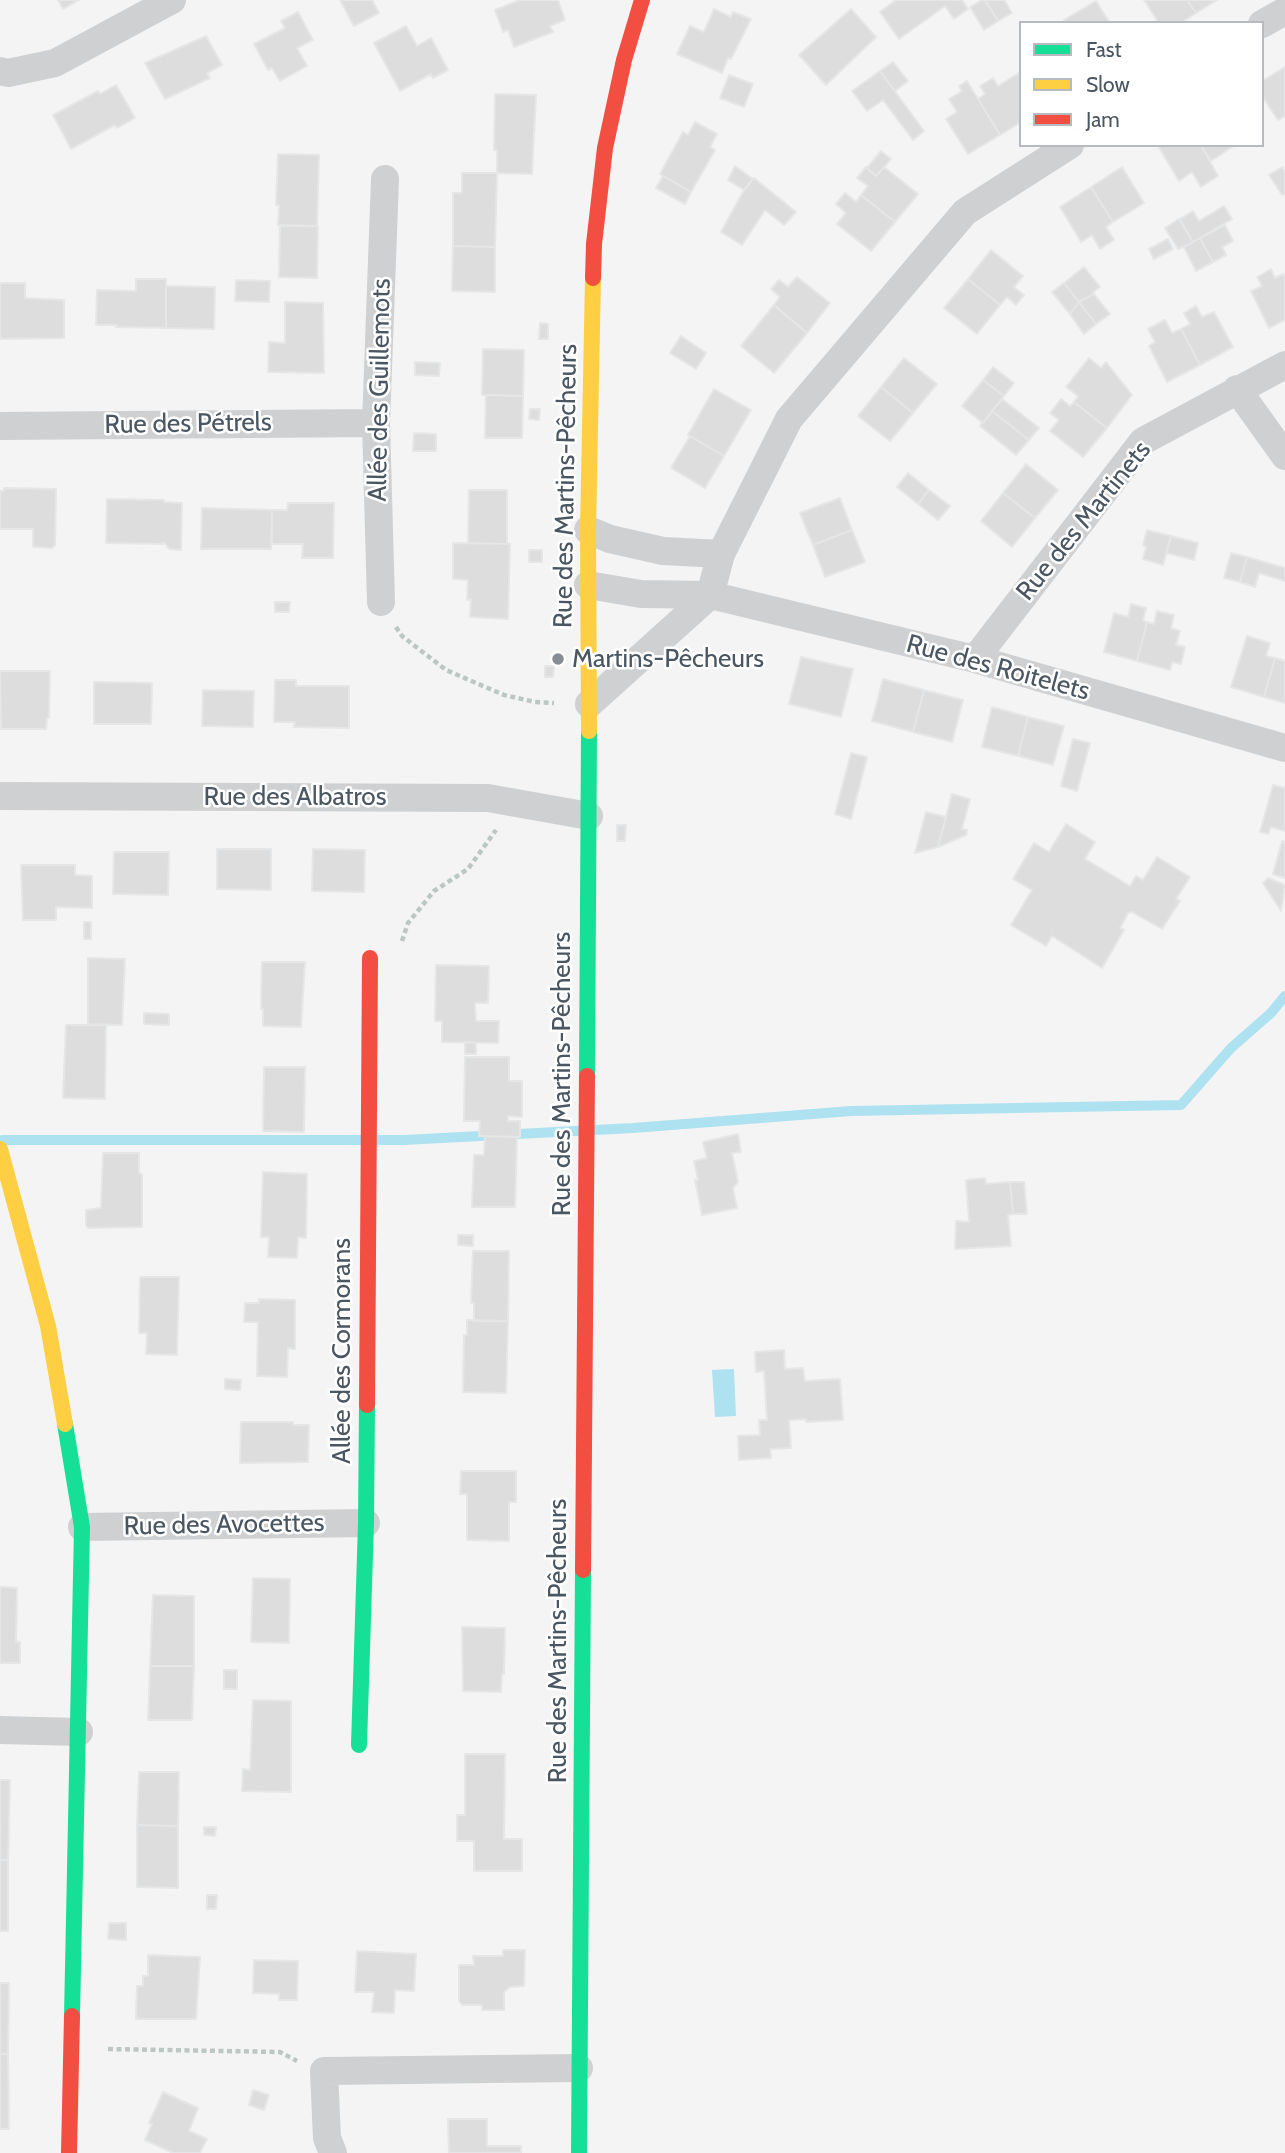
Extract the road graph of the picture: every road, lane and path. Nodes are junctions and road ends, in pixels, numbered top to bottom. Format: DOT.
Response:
graph roads {
  1 [pos="172,0"];
  2 [pos="642,0"];
  3 [pos="1285,11"];
  4 [pos="1264,23"];
  5 [pos="0,71"];
  6 [pos="1067,147"];
  7 [pos="385,178"];
  8 [pos="1285,365"];
  9 [pos="1237,389"];
  10 [pos="376,423"];
  11 [pos="0,426"];
  12 [pos="1285,456"];
  13 [pos="588,530"];
  14 [pos="722,554"];
  15 [pos="589,585"];
  16 [pos="710,595"];
  17 [pos="381,602"];
  18 [pos="975,659"];
  19 [pos="589,704"];
  20 [pos="1285,748"];
  21 [pos="0,796"];
  22 [pos="517,803"];
  23 [pos="589,816"];
  24 [pos="370,958"];
  25 [pos="0,1149"];
  26 [pos="366,1523"];
  27 [pos="82,1527"];
  28 [pos="0,1730"];
  29 [pos="79,1732"];
  30 [pos="359,1745"];
  31 [pos="71,2048"];
  32 [pos="579,2068"];
  33 [pos="325,2077"];
  34 [pos="69,2153"];
  35 [pos="333,2153"];
  36 [pos="579,2153"];
  1 -- 5 [label="street"];
  2 -- 13 [label="street, Rue des Martins-Pêcheurs"];
  3 -- 4 [label="street"];
  6 -- 14 [label="street"];
  7 -- 10 [label="street, Allée des Guillemots"];
  8 -- 9 [label="street, Rue des Martinets"];
  9 -- 12 [label="street"];
  9 -- 18 [label="street, Rue des Martinets"];
  10 -- 11 [label="street, Rue des Pétrels"];
  10 -- 17 [label="street, Allée des Guillemots"];
  13 -- 14 [label="street"];
  13 -- 15 [label="street, Rue des Martins-Pêcheurs"];
  14 -- 16 [label="street"];
  15 -- 16 [label="street, Rue des Roitelets"];
  15 -- 19 [label="street, Rue des Martins-Pêcheurs"];
  16 -- 18 [label="street, Rue des Roitelets"];
  16 -- 19 [label="street"];
  17 -- 19 [label="path"];
  18 -- 20 [label="street, Rue des Roitelets"];
  19 -- 23 [label="street, Rue des Martins-Pêcheurs"];
  21 -- 22 [label="street, Rue des Albatros"];
  22 -- 23 [label="street, Rue des Albatros"];
  22 -- 24 [label="path"];
  23 -- 32 [label="street, Rue des Martins-Pêcheurs"];
  24 -- 26 [label="street, Allée des Cormorans"];
  25 -- 27 [label="street"];
  26 -- 27 [label="street, Rue des Avocettes"];
  26 -- 30 [label="street, Allée des Cormorans"];
  27 -- 29 [label="street"];
  28 -- 29 [label="street"];
  29 -- 31 [label="street"];
  31 -- 33 [label="path"];
  31 -- 34 [label="street"];
  32 -- 33 [label="street"];
  32 -- 36 [label="street, Rue des Martins-Pêcheurs"];
  33 -- 35 [label="street"];
}
